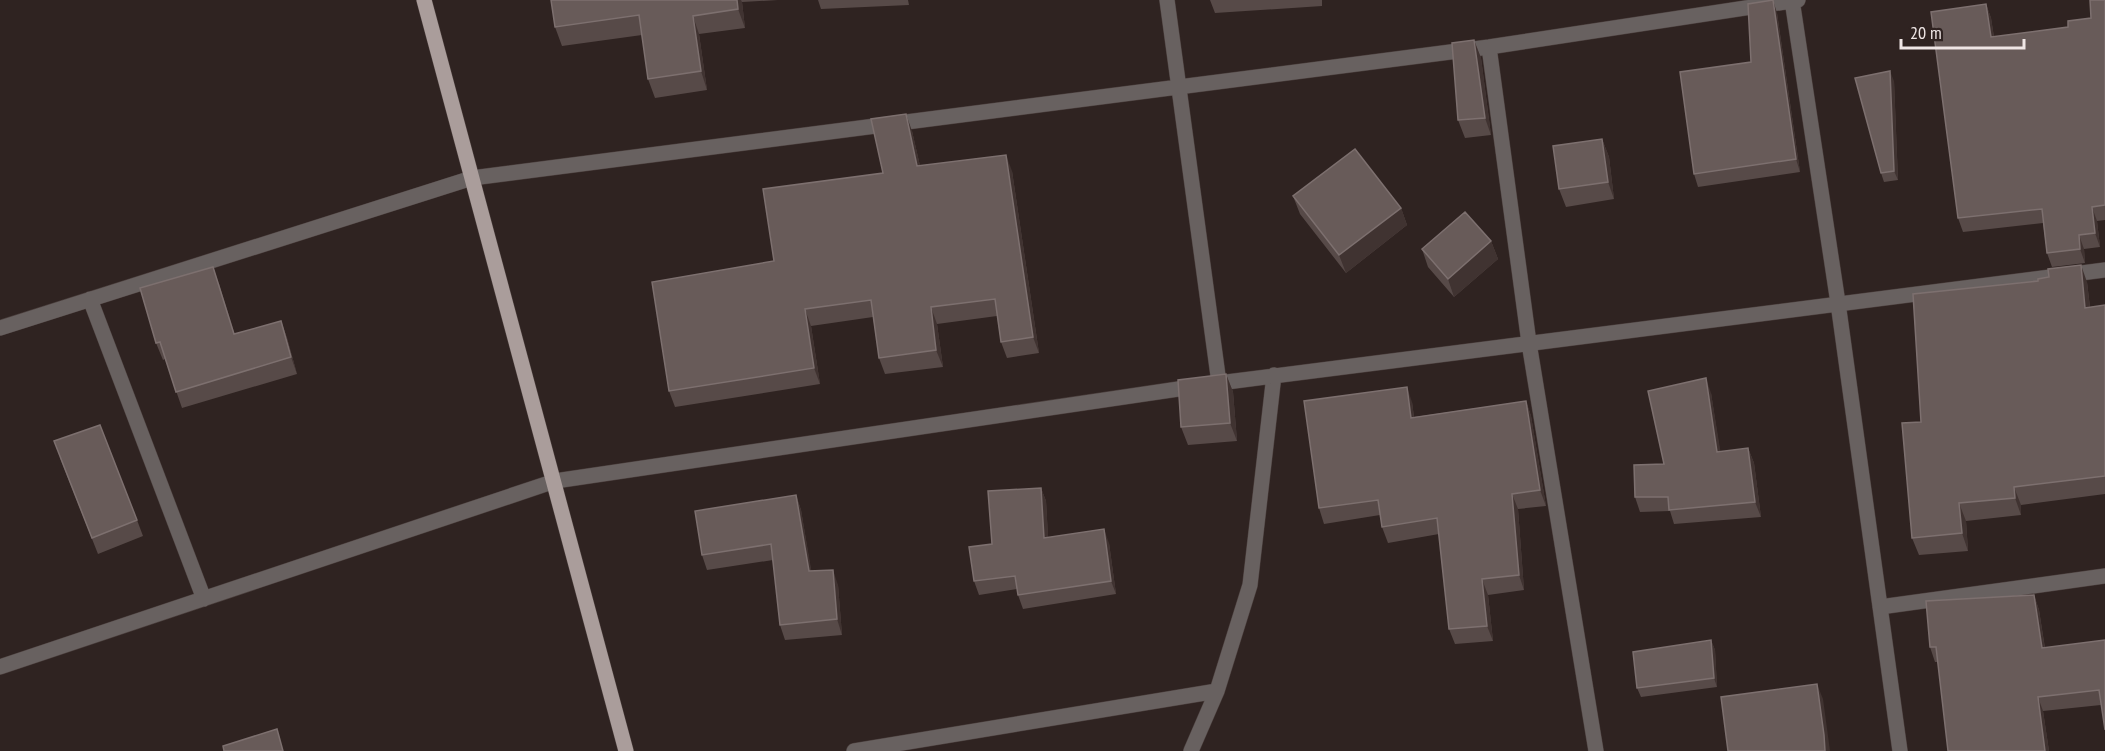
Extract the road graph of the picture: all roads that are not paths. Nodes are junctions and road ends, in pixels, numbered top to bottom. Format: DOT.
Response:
graph roads {
  1 [pos="424,0"];
  2 [pos="1167,0"];
  3 [pos="1792,0"];
  4 [pos="1798,0"];
  5 [pos="1489,47"];
  6 [pos="1180,85"];
  7 [pos="472,178"];
  8 [pos="2105,270"];
  9 [pos="90,299"];
  10 [pos="1838,303"];
  11 [pos="0,328"];
  12 [pos="1528,342"];
  13 [pos="1274,375"];
  14 [pos="1219,383"];
  15 [pos="555,481"];
  16 [pos="2105,576"];
  17 [pos="204,599"];
  18 [pos="1880,607"];
  19 [pos="0,668"];
  20 [pos="1217,691"];
  21 [pos="626,751"];
  22 [pos="854,751"];
  23 [pos="1191,751"];
  24 [pos="1596,751"];
  25 [pos="1900,751"];
  1 -- 7 [label="main road"];
  2 -- 6 [label="street"];
  3 -- 4 [label="street"];
  3 -- 5 [label="street"];
  3 -- 10 [label="street"];
  5 -- 6 [label="street"];
  5 -- 12 [label="street"];
  6 -- 7 [label="street"];
  6 -- 14 [label="street"];
  7 -- 9 [label="street"];
  7 -- 15 [label="main road"];
  8 -- 10 [label="street"];
  9 -- 11 [label="street"];
  9 -- 17 [label="street"];
  10 -- 12 [label="street"];
  10 -- 18 [label="street"];
  12 -- 13 [label="street"];
  12 -- 24 [label="street"];
  13 -- 14 [label="street"];
  13 -- 20 [label="street"];
  14 -- 15 [label="street"];
  15 -- 17 [label="street"];
  15 -- 21 [label="main road"];
  16 -- 18 [label="street"];
  17 -- 19 [label="street"];
  18 -- 25 [label="street"];
  20 -- 22 [label="street"];
  20 -- 23 [label="street"];
}
